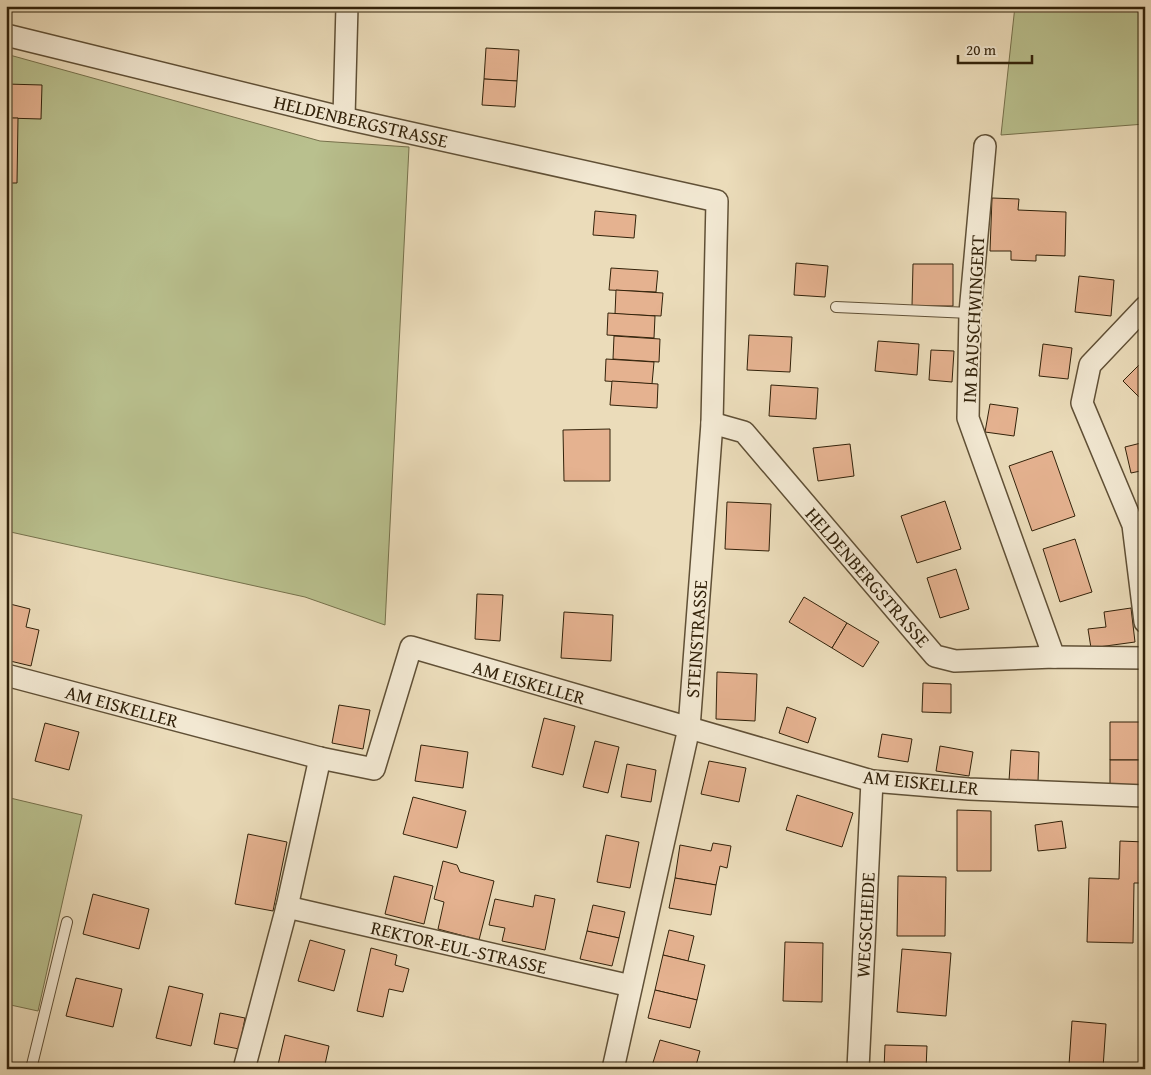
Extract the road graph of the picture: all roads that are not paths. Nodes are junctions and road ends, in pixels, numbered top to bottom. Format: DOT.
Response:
graph roads {
  1 [pos="347,6"];
  2 [pos="6,35"];
  3 [pos="344,117"];
  4 [pos="985,146"];
  5 [pos="717,201"];
  6 [pos="836,307"];
  7 [pos="1145,307"];
  8 [pos="970,313"];
  9 [pos="712,422"];
  10 [pos="1145,622"];
  11 [pos="1054,657"];
  12 [pos="1145,658"];
  13 [pos="6,675"];
  14 [pos="689,728"];
  15 [pos="320,758"];
  16 [pos="872,781"];
  17 [pos="1145,796"];
  18 [pos="287,907"];
  19 [pos="67,922"];
  20 [pos="631,986"];
  21 [pos="31,1069"];
  22 [pos="244,1069"];
  23 [pos="613,1069"];
  24 [pos="858,1069"];
  1 -- 3 [label="street"];
  2 -- 3 [label="street, HELDENBERGSTRASSE"];
  3 -- 5 [label="street, HELDENBERGSTRASSE"];
  4 -- 8 [label="street, IM BAUSCHWINGERT"];
  5 -- 9 [label="street, STEINSTRASSE"];
  6 -- 8 [label="lane"];
  7 -- 10 [label="street"];
  8 -- 11 [label="street, IM BAUSCHWINGERT"];
  9 -- 11 [label="street, HELDENBERGSTRASSE"];
  9 -- 14 [label="street, STEINSTRASSE"];
  11 -- 12 [label="street, HELDENBERGSTRASSE"];
  13 -- 15 [label="street, AM EISKELLER"];
  14 -- 15 [label="street, AM EISKELLER"];
  14 -- 16 [label="street, AM EISKELLER"];
  14 -- 20 [label="street, STEINSTRASSE"];
  15 -- 18 [label="street"];
  16 -- 17 [label="street, AM EISKELLER"];
  16 -- 24 [label="street, WEGSCHEIDE"];
  18 -- 20 [label="street, REKTOR-EUL-STRASSE"];
  18 -- 22 [label="street"];
  19 -- 21 [label="lane"];
  20 -- 23 [label="street, STEINSTRASSE"];
}
